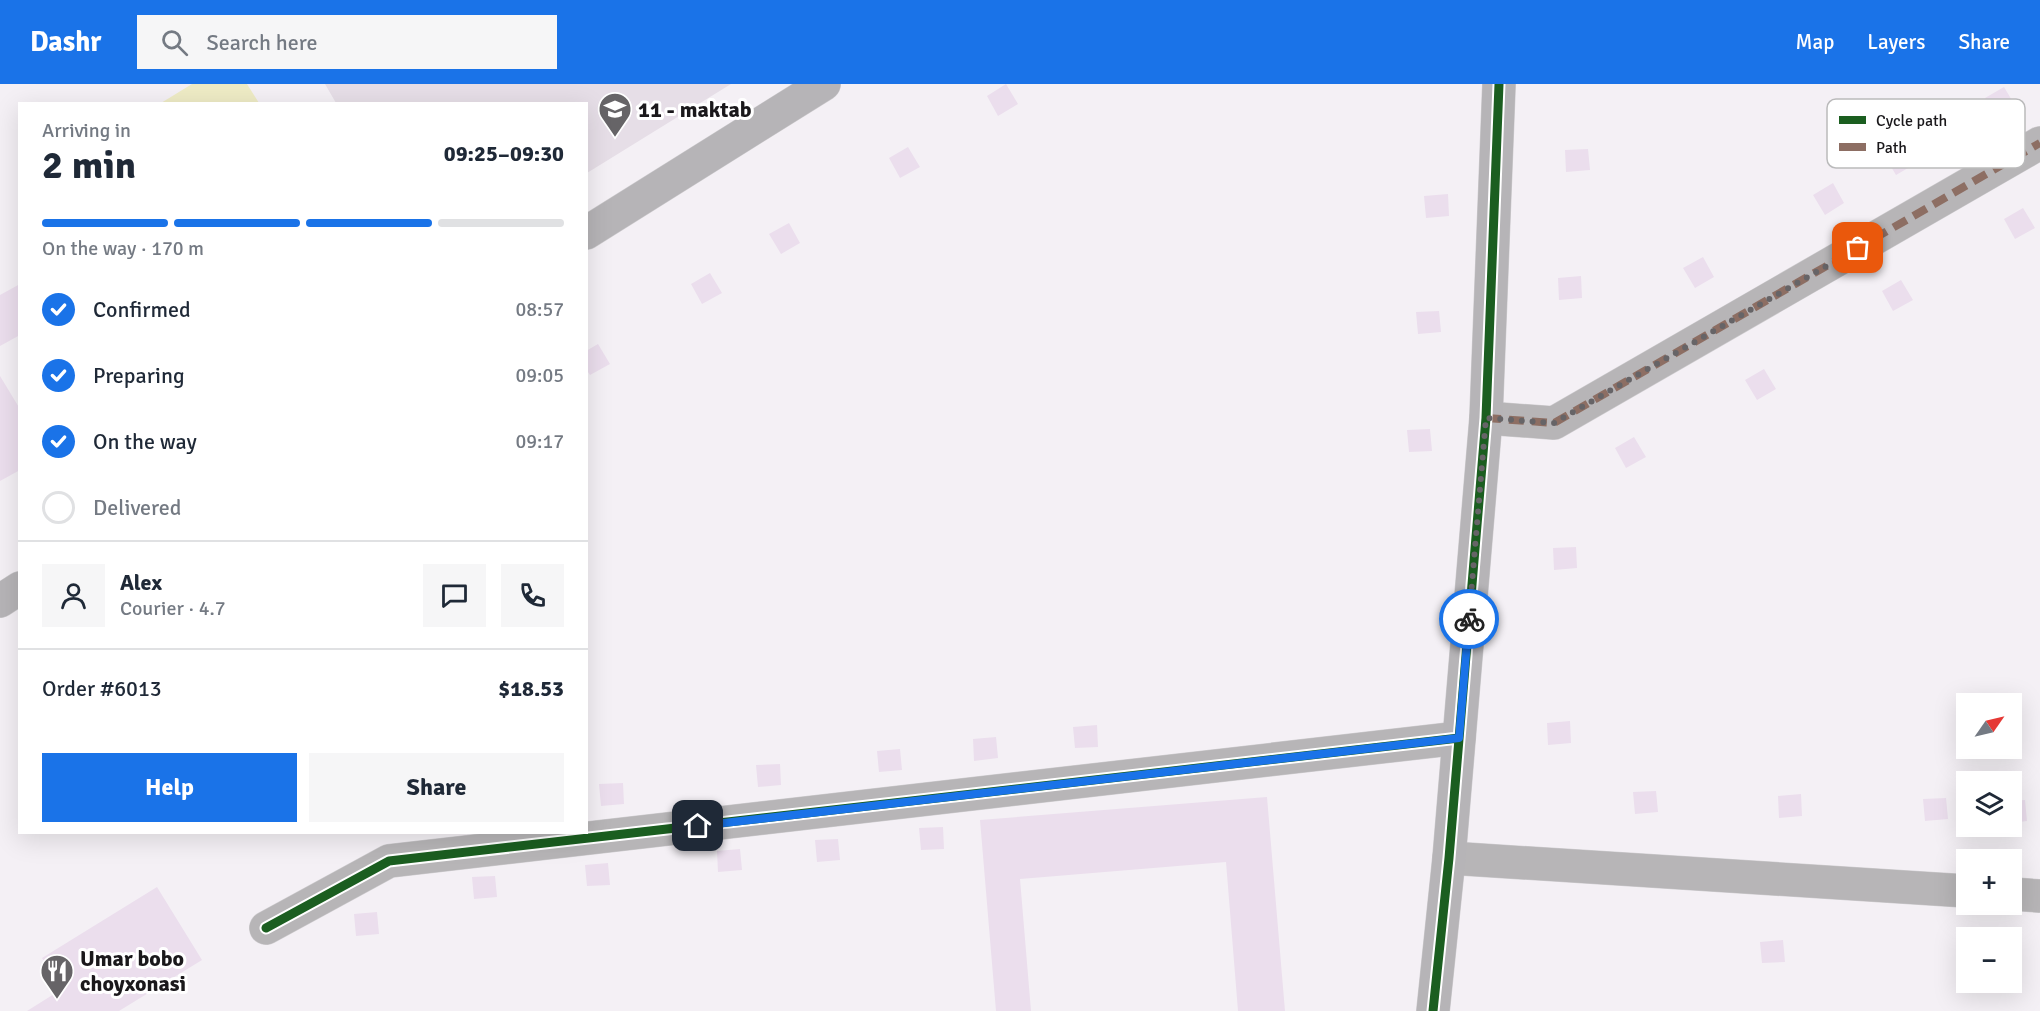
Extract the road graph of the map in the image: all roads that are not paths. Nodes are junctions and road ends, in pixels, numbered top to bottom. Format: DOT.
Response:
graph roads {
  1 [pos="824,84"];
  2 [pos="1499,84"];
  3 [pos="2040,143"];
  4 [pos="2025,152"];
  5 [pos="1997,168"];
  6 [pos="588,232"];
  7 [pos="1486,418"];
  8 [pos="18,589"];
  9 [pos="0,601"];
  10 [pos="1459,738"];
  11 [pos="1449,858"];
  12 [pos="1956,890"];
  13 [pos="2022,895"];
  14 [pos="2040,896"];
  15 [pos="267,928"];
  16 [pos="1433,1011"];
  1 -- 6 [label="street"];
  2 -- 7 [label="street"];
  3 -- 4 [label="street"];
  5 -- 7 [label="street"];
  7 -- 10 [label="street"];
  8 -- 9 [label="street"];
  10 -- 11 [label="street"];
  10 -- 15 [label="street"];
  11 -- 12 [label="street"];
  11 -- 16 [label="street"];
  13 -- 14 [label="street"];
}
